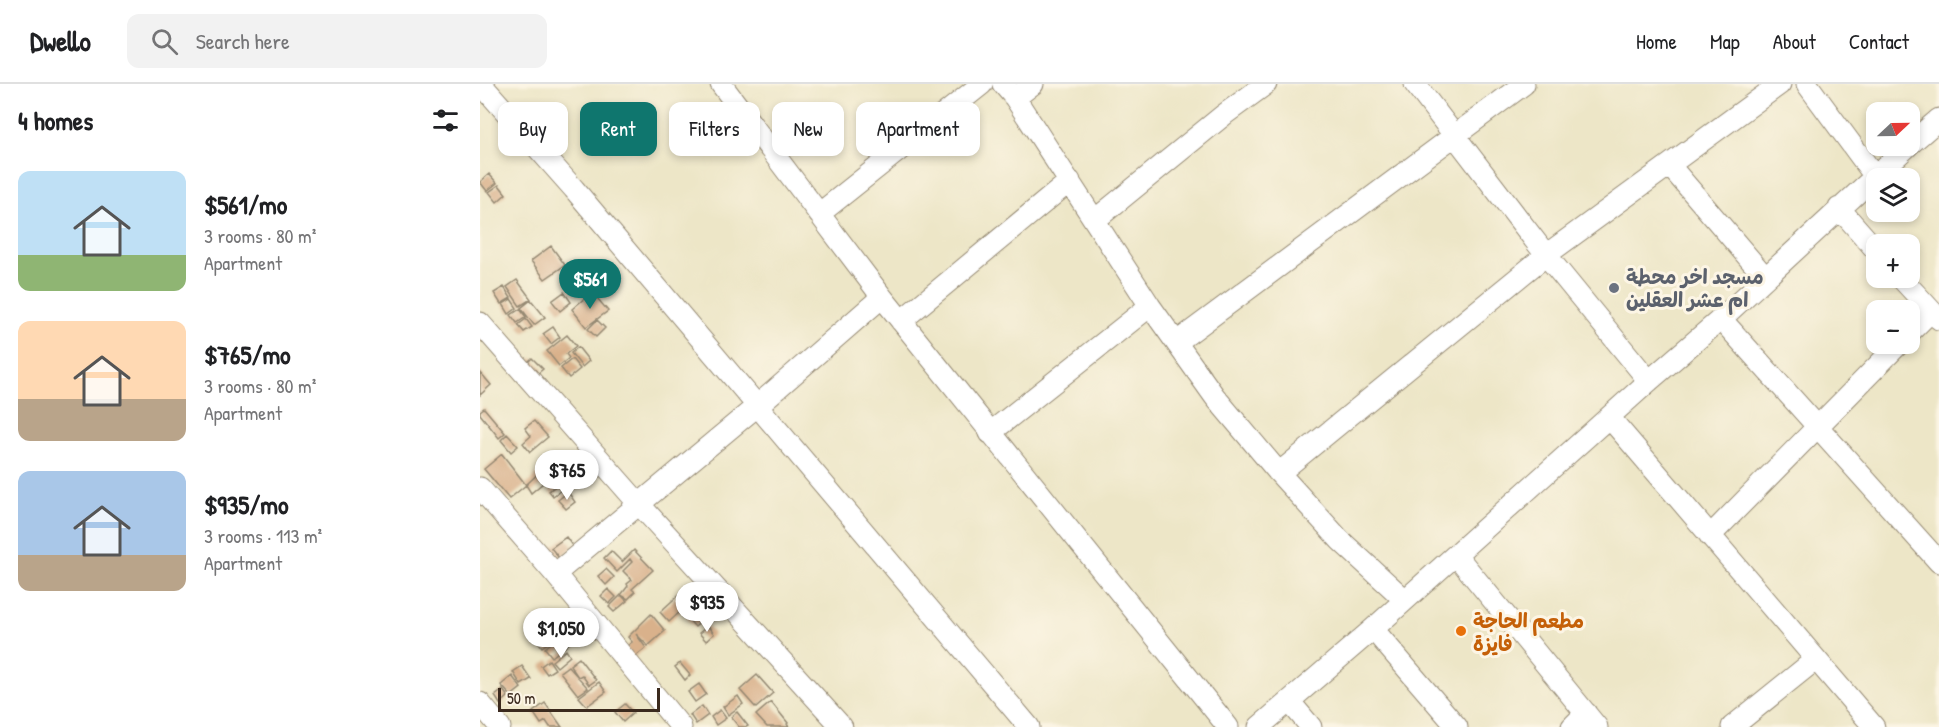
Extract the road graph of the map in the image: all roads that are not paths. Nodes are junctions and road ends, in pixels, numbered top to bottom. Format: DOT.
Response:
graph roads {
  1 [pos="481,84"];
  2 [pos="982,84"];
  3 [pos="1034,84"];
  4 [pos="1266,84"];
  5 [pos="1415,84"];
  6 [pos="1780,84"];
  7 [pos="1807,84"];
  8 [pos="1522,85"];
  9 [pos="731,87"];
  10 [pos="1009,91"];
  11 [pos="1939,119"];
  12 [pos="1455,134"];
  13 [pos="1920,135"];
  14 [pos="1896,156"];
  15 [pos="1670,166"];
  16 [pos="1869,168"];
  17 [pos="1882,168"];
  18 [pos="1070,181"];
  19 [pos="1866,183"];
  20 [pos="1839,208"];
  21 [pos="819,214"];
  22 [pos="1095,220"];
  23 [pos="1866,239"];
  24 [pos="1546,255"];
  25 [pos="1765,277"];
  26 [pos="1910,288"];
  27 [pos="882,297"];
  28 [pos="1150,306"];
  29 [pos="1935,315"];
  30 [pos="1721,319"];
  31 [pos="901,321"];
  32 [pos="480,323"];
  33 [pos="1920,325"];
  34 [pos="1177,342"];
  35 [pos="1889,354"];
  36 [pos="1649,381"];
  37 [pos="757,406"];
  38 [pos="1609,417"];
  39 [pos="1818,425"];
  40 [pos="990,433"];
  41 [pos="1279,473"];
  42 [pos="480,488"];
  43 [pos="639,504"];
  44 [pos="1710,536"];
  45 [pos="1456,555"];
  46 [pos="1939,562"];
  47 [pos="555,574"];
  48 [pos="1405,600"];
  49 [pos="1372,629"];
  50 [pos="1815,660"];
  51 [pos="1289,701"];
  52 [pos="480,703"];
  53 [pos="1585,722"];
  54 [pos="500,727"];
  55 [pos="681,727"];
  56 [pos="842,727"];
  57 [pos="1029,727"];
  58 [pos="1228,727"];
  59 [pos="1259,727"];
  60 [pos="1311,727"];
  61 [pos="1457,727"];
  62 [pos="1732,727"];
  63 [pos="1874,727"];
  1 -- 37 [label="street"];
  2 -- 21 [label="street"];
  3 -- 10 [label="street"];
  4 -- 22 [label="street"];
  5 -- 12 [label="street"];
  6 -- 15 [label="street"];
  7 -- 16 [label="street"];
  8 -- 12 [label="street"];
  9 -- 21 [label="street"];
  10 -- 18 [label="street"];
  11 -- 13 [label="street"];
  12 -- 24 [label="street"];
  12 -- 34 [label="street"];
  14 -- 17 [label="street"];
  15 -- 24 [label="street"];
  15 -- 25 [label="street"];
  18 -- 22 [label="street"];
  18 -- 31 [label="street"];
  19 -- 20 [label="street"];
  20 -- 23 [label="street"];
  20 -- 25 [label="street"];
  21 -- 27 [label="street"];
  22 -- 28 [label="street"];
  24 -- 36 [label="street"];
  24 -- 41 [label="street"];
  25 -- 30 [label="street"];
  26 -- 29 [label="street"];
  27 -- 31 [label="street"];
  27 -- 37 [label="street"];
  28 -- 34 [label="street"];
  28 -- 40 [label="street"];
  29 -- 33 [label="street"];
  30 -- 36 [label="street"];
  30 -- 39 [label="street"];
  31 -- 40 [label="street"];
  32 -- 43 [label="street"];
  34 -- 41 [label="street"];
  35 -- 39 [label="street"];
  36 -- 38 [label="street"];
  37 -- 43 [label="street"];
  37 -- 57 [label="street"];
  38 -- 44 [label="street"];
  38 -- 45 [label="street"];
  39 -- 44 [label="street"];
  39 -- 46 [label="street"];
  40 -- 58 [label="street"];
  41 -- 48 [label="street"];
  42 -- 47 [label="street"];
  43 -- 47 [label="street"];
  43 -- 56 [label="street"];
  44 -- 50 [label="street"];
  45 -- 48 [label="street"];
  45 -- 53 [label="street"];
  47 -- 55 [label="street"];
  48 -- 49 [label="street"];
  49 -- 51 [label="street"];
  49 -- 61 [label="street"];
  50 -- 62 [label="street"];
  50 -- 63 [label="street"];
  51 -- 59 [label="street"];
  51 -- 60 [label="street"];
  52 -- 54 [label="street"];
}
